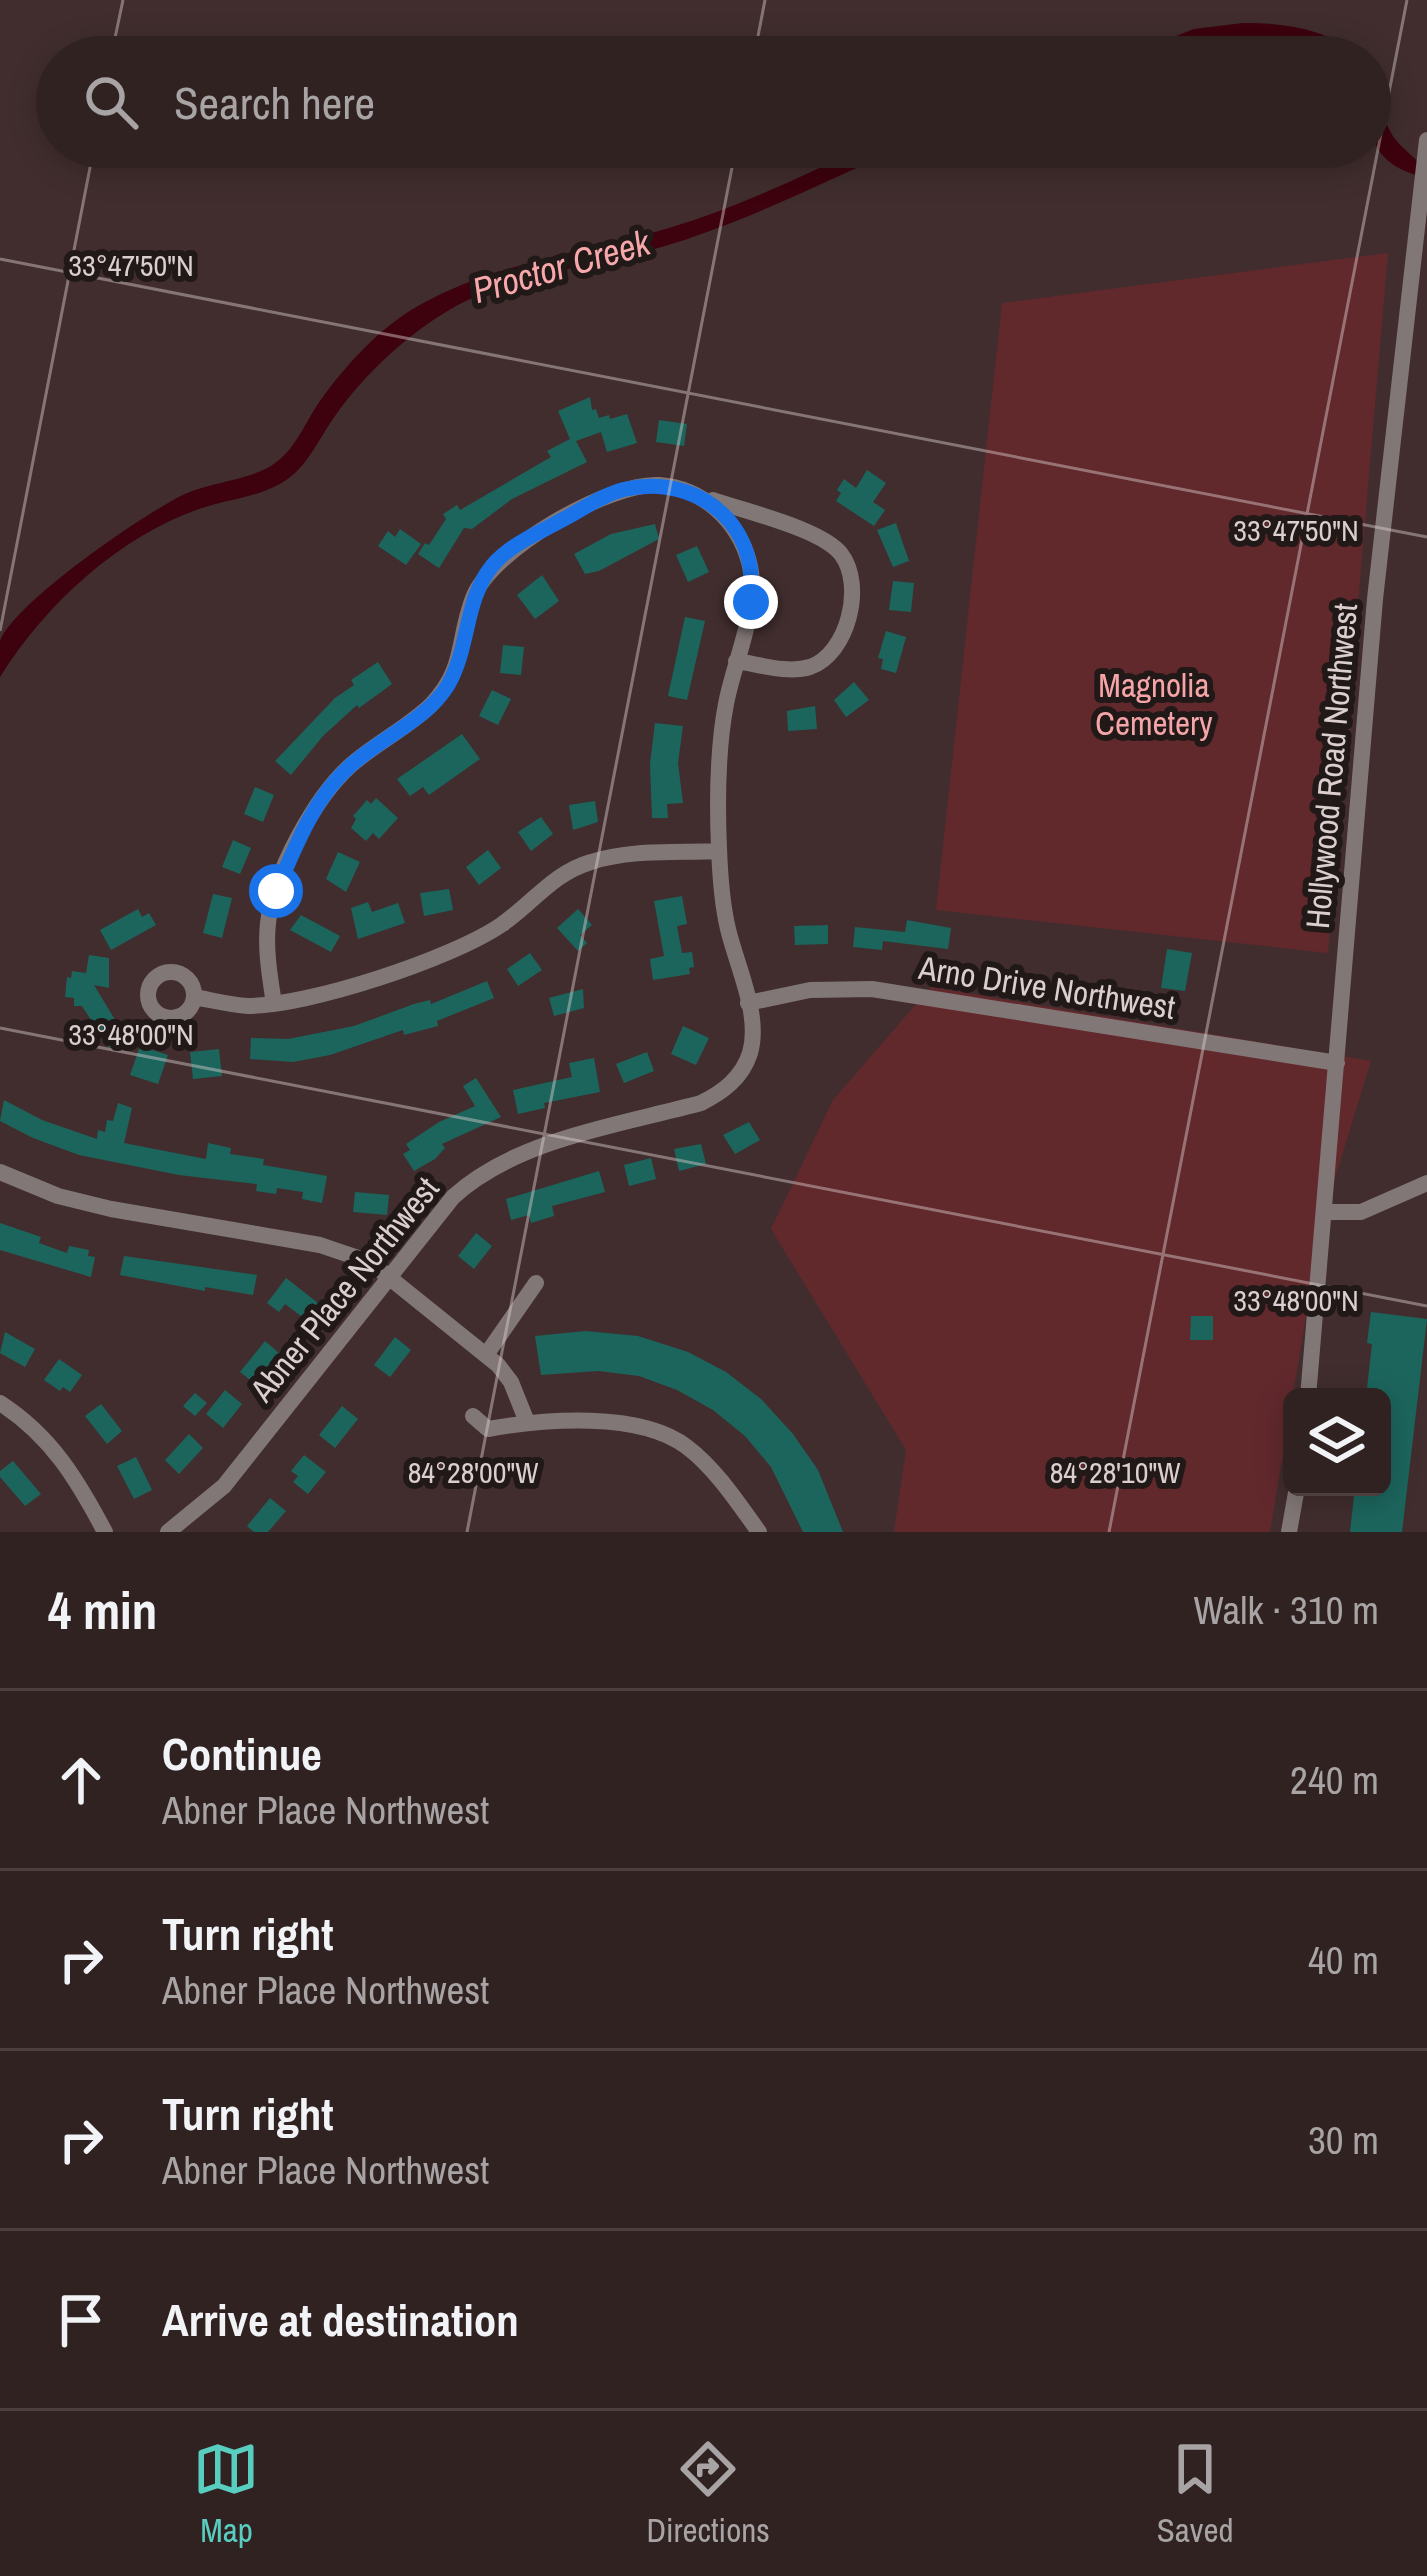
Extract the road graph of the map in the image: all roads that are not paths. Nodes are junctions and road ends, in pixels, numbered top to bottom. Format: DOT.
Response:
graph roads {
  1 [pos="1427,140"];
  2 [pos="705,497"];
  3 [pos="736,661"];
  4 [pos="719,851"];
  5 [pos="194,997"];
  6 [pos="748,1003"];
  7 [pos="274,1004"];
  8 [pos="1337,1063"];
  9 [pos="0,1172"];
  10 [pos="1427,1183"];
  11 [pos="1324,1212"];
  12 [pos="388,1279"];
  13 [pos="536,1283"];
  14 [pos="486,1355"];
  15 [pos="1309,1388"];
  16 [pos="0,1403"];
  17 [pos="473,1416"];
  18 [pos="527,1422"];
  19 [pos="1295,1496"];
  20 [pos="105,1532"];
  21 [pos="168,1532"];
  22 [pos="759,1532"];
  23 [pos="1288,1532"];
  1 -- 8 [label="street, Hollywood Road Northwest"];
  2 -- 3 [label="street, Abner Place Northwest"];
  2 -- 3 [label="street"];
  2 -- 7 [label="street"];
  3 -- 4 [label="street, Abner Place Northwest"];
  4 -- 6 [label="street, Abner Place Northwest"];
  4 -- 7 [label="street"];
  5 -- 7 [label="street"];
  6 -- 8 [label="street, Arno Drive Northwest"];
  6 -- 12 [label="street, Abner Place Northwest"];
  8 -- 11 [label="street, Hollywood Road Northwest"];
  9 -- 12 [label="street"];
  10 -- 11 [label="street"];
  11 -- 15 [label="street, Hollywood Road Northwest"];
  12 -- 14 [label="street"];
  12 -- 21 [label="street, Abner Place Northwest"];
  13 -- 14 [label="street"];
  14 -- 18 [label="street"];
  16 -- 20 [label="street"];
  17 -- 18 [label="street"];
  18 -- 22 [label="street"];
  19 -- 23 [label="street"];
}
